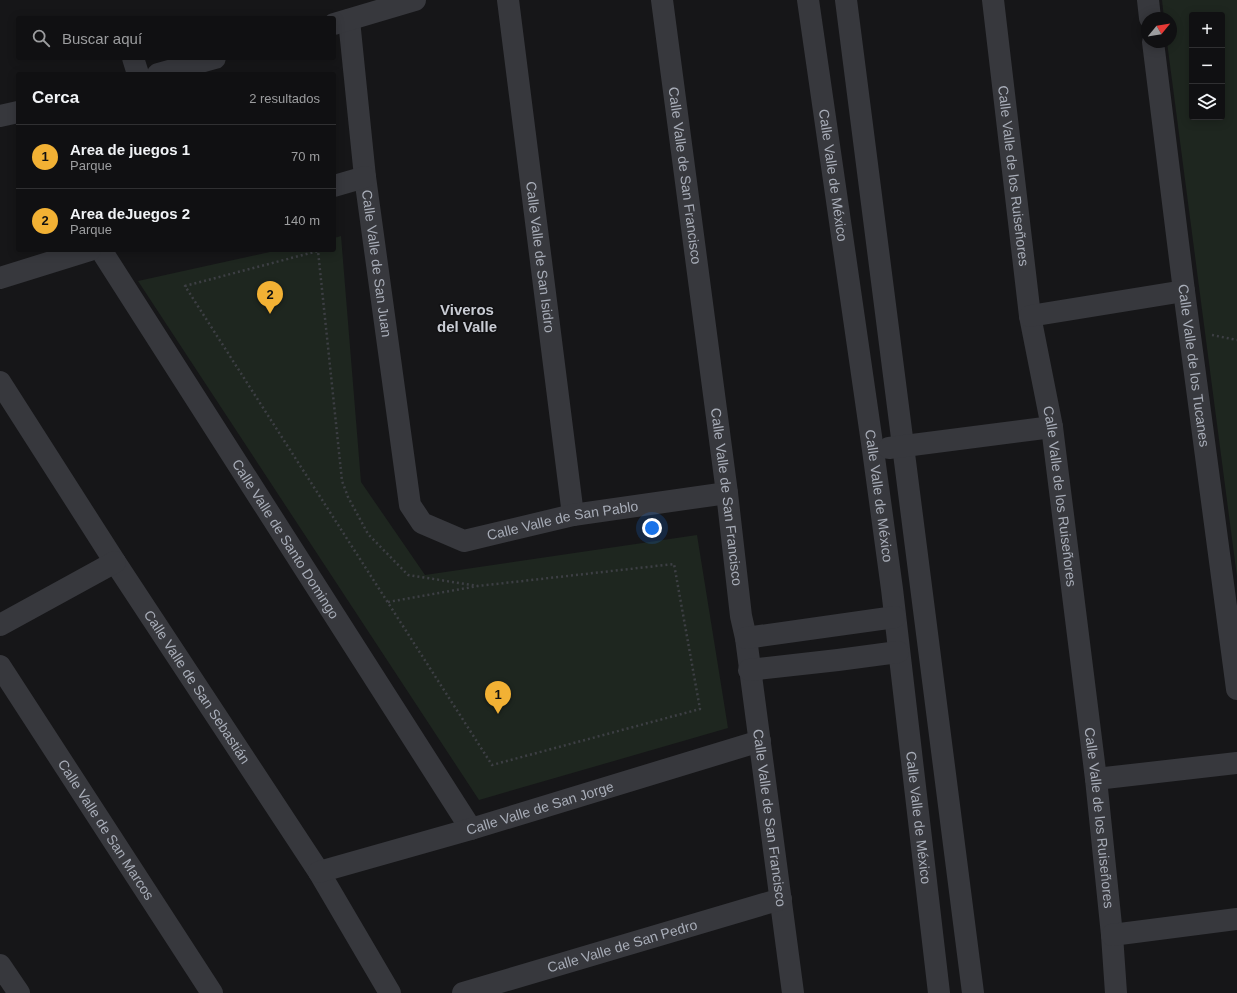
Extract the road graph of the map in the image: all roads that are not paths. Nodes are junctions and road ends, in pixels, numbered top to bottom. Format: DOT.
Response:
graph roads {
  1 [pos="415,0"];
  2 [pos="508,0"];
  3 [pos="662,0"];
  4 [pos="808,0"];
  5 [pos="846,0"];
  6 [pos="993,0"];
  7 [pos="1148,0"];
  8 [pos="1149,12"];
  9 [pos="342,22"];
  10 [pos="1154,48"];
  11 [pos="134,60"];
  12 [pos="208,60"];
  13 [pos="137,72"];
  14 [pos="165,72"];
  15 [pos="16,112"];
  16 [pos="0,116"];
  17 [pos="365,177"];
  18 [pos="336,185"];
  19 [pos="84,252"];
  20 [pos="102,252"];
  21 [pos="0,278"];
  22 [pos="1184,291"];
  23 [pos="1030,316"];
  24 [pos="0,382"];
  25 [pos="1052,426"];
  26 [pos="904,446"];
  27 [pos="873,450"];
  28 [pos="727,493"];
  29 [pos="410,505"];
  30 [pos="573,515"];
  31 [pos="115,562"];
  32 [pos="922,586"];
  33 [pos="892,589"];
  34 [pos="895,617"];
  35 [pos="0,625"];
  36 [pos="746,638"];
  37 [pos="898,652"];
  38 [pos="0,666"];
  39 [pos="749,670"];
  40 [pos="1237,689"];
  41 [pos="760,741"];
  42 [pos="1237,763"];
  43 [pos="1096,779"];
  44 [pos="471,829"];
  45 [pos="319,872"];
  46 [pos="781,899"];
  47 [pos="1237,918"];
  48 [pos="1112,935"];
  49 [pos="0,965"];
  50 [pos="19,993"];
  51 [pos="212,993"];
  52 [pos="390,993"];
  53 [pos="463,993"];
  54 [pos="793,993"];
  55 [pos="939,993"];
  56 [pos="973,993"];
  57 [pos="1116,993"];
  1 -- 9 [label="street"];
  2 -- 30 [label="street, Calle Valle de San Isidro"];
  3 -- 28 [label="street, Calle Valle de San Francisco"];
  4 -- 27 [label="street, Calle Valle de México"];
  5 -- 26 [label="street"];
  6 -- 23 [label="street, Calle Valle de los Ruiseñores"];
  7 -- 8 [label="street"];
  9 -- 17 [label="street, Calle Valle de San Juan"];
  10 -- 22 [label="street, Calle Valle de los Tucanes"];
  11 -- 13 [label="street"];
  12 -- 14 [label="street"];
  15 -- 16 [label="street"];
  17 -- 18 [label="street"];
  17 -- 29 [label="street, Calle Valle de San Juan"];
  19 -- 21 [label="street"];
  20 -- 44 [label="street, Calle Valle de Santo Domingo"];
  22 -- 23 [label="street"];
  22 -- 40 [label="street, Calle Valle de los Tucanes"];
  23 -- 25 [label="street, Calle Valle de los Ruiseñores"];
  24 -- 31 [label="street, Calle Valle de San Sebastián"];
  25 -- 26 [label="street"];
  25 -- 43 [label="street, Calle Valle de los Ruiseñores"];
  26 -- 27 [label="street"];
  26 -- 32 [label="street"];
  27 -- 33 [label="street, Calle Valle de México"];
  28 -- 30 [label="street, Calle Valle de San Pablo"];
  28 -- 36 [label="street, Calle Valle de San Francisco"];
  29 -- 30 [label="street, Calle Valle de San Pablo"];
  31 -- 35 [label="street"];
  31 -- 45 [label="street, Calle Valle de San Sebastián"];
  32 -- 33 [label="street"];
  32 -- 56 [label="street"];
  33 -- 34 [label="street, Calle Valle de México"];
  34 -- 36 [label="street"];
  34 -- 37 [label="street, Calle Valle de México"];
  36 -- 39 [label="street, Calle Valle de San Francisco"];
  37 -- 39 [label="street"];
  37 -- 55 [label="street, Calle Valle de México"];
  38 -- 51 [label="street, Calle Valle de San Marcos"];
  39 -- 41 [label="street, Calle Valle de San Francisco"];
  41 -- 44 [label="street, Calle Valle de San Jorge"];
  41 -- 46 [label="street, Calle Valle de San Francisco"];
  42 -- 43 [label="street"];
  43 -- 48 [label="street, Calle Valle de los Ruiseñores"];
  44 -- 45 [label="street, Calle Valle de San Jorge"];
  45 -- 52 [label="street, Calle Valle de San Sebastián"];
  46 -- 53 [label="street, Calle Valle de San Pedro"];
  46 -- 54 [label="street, Calle Valle de San Francisco"];
  47 -- 48 [label="street"];
  48 -- 57 [label="street, Calle Valle de los Ruiseñores"];
  49 -- 50 [label="street"];
}
